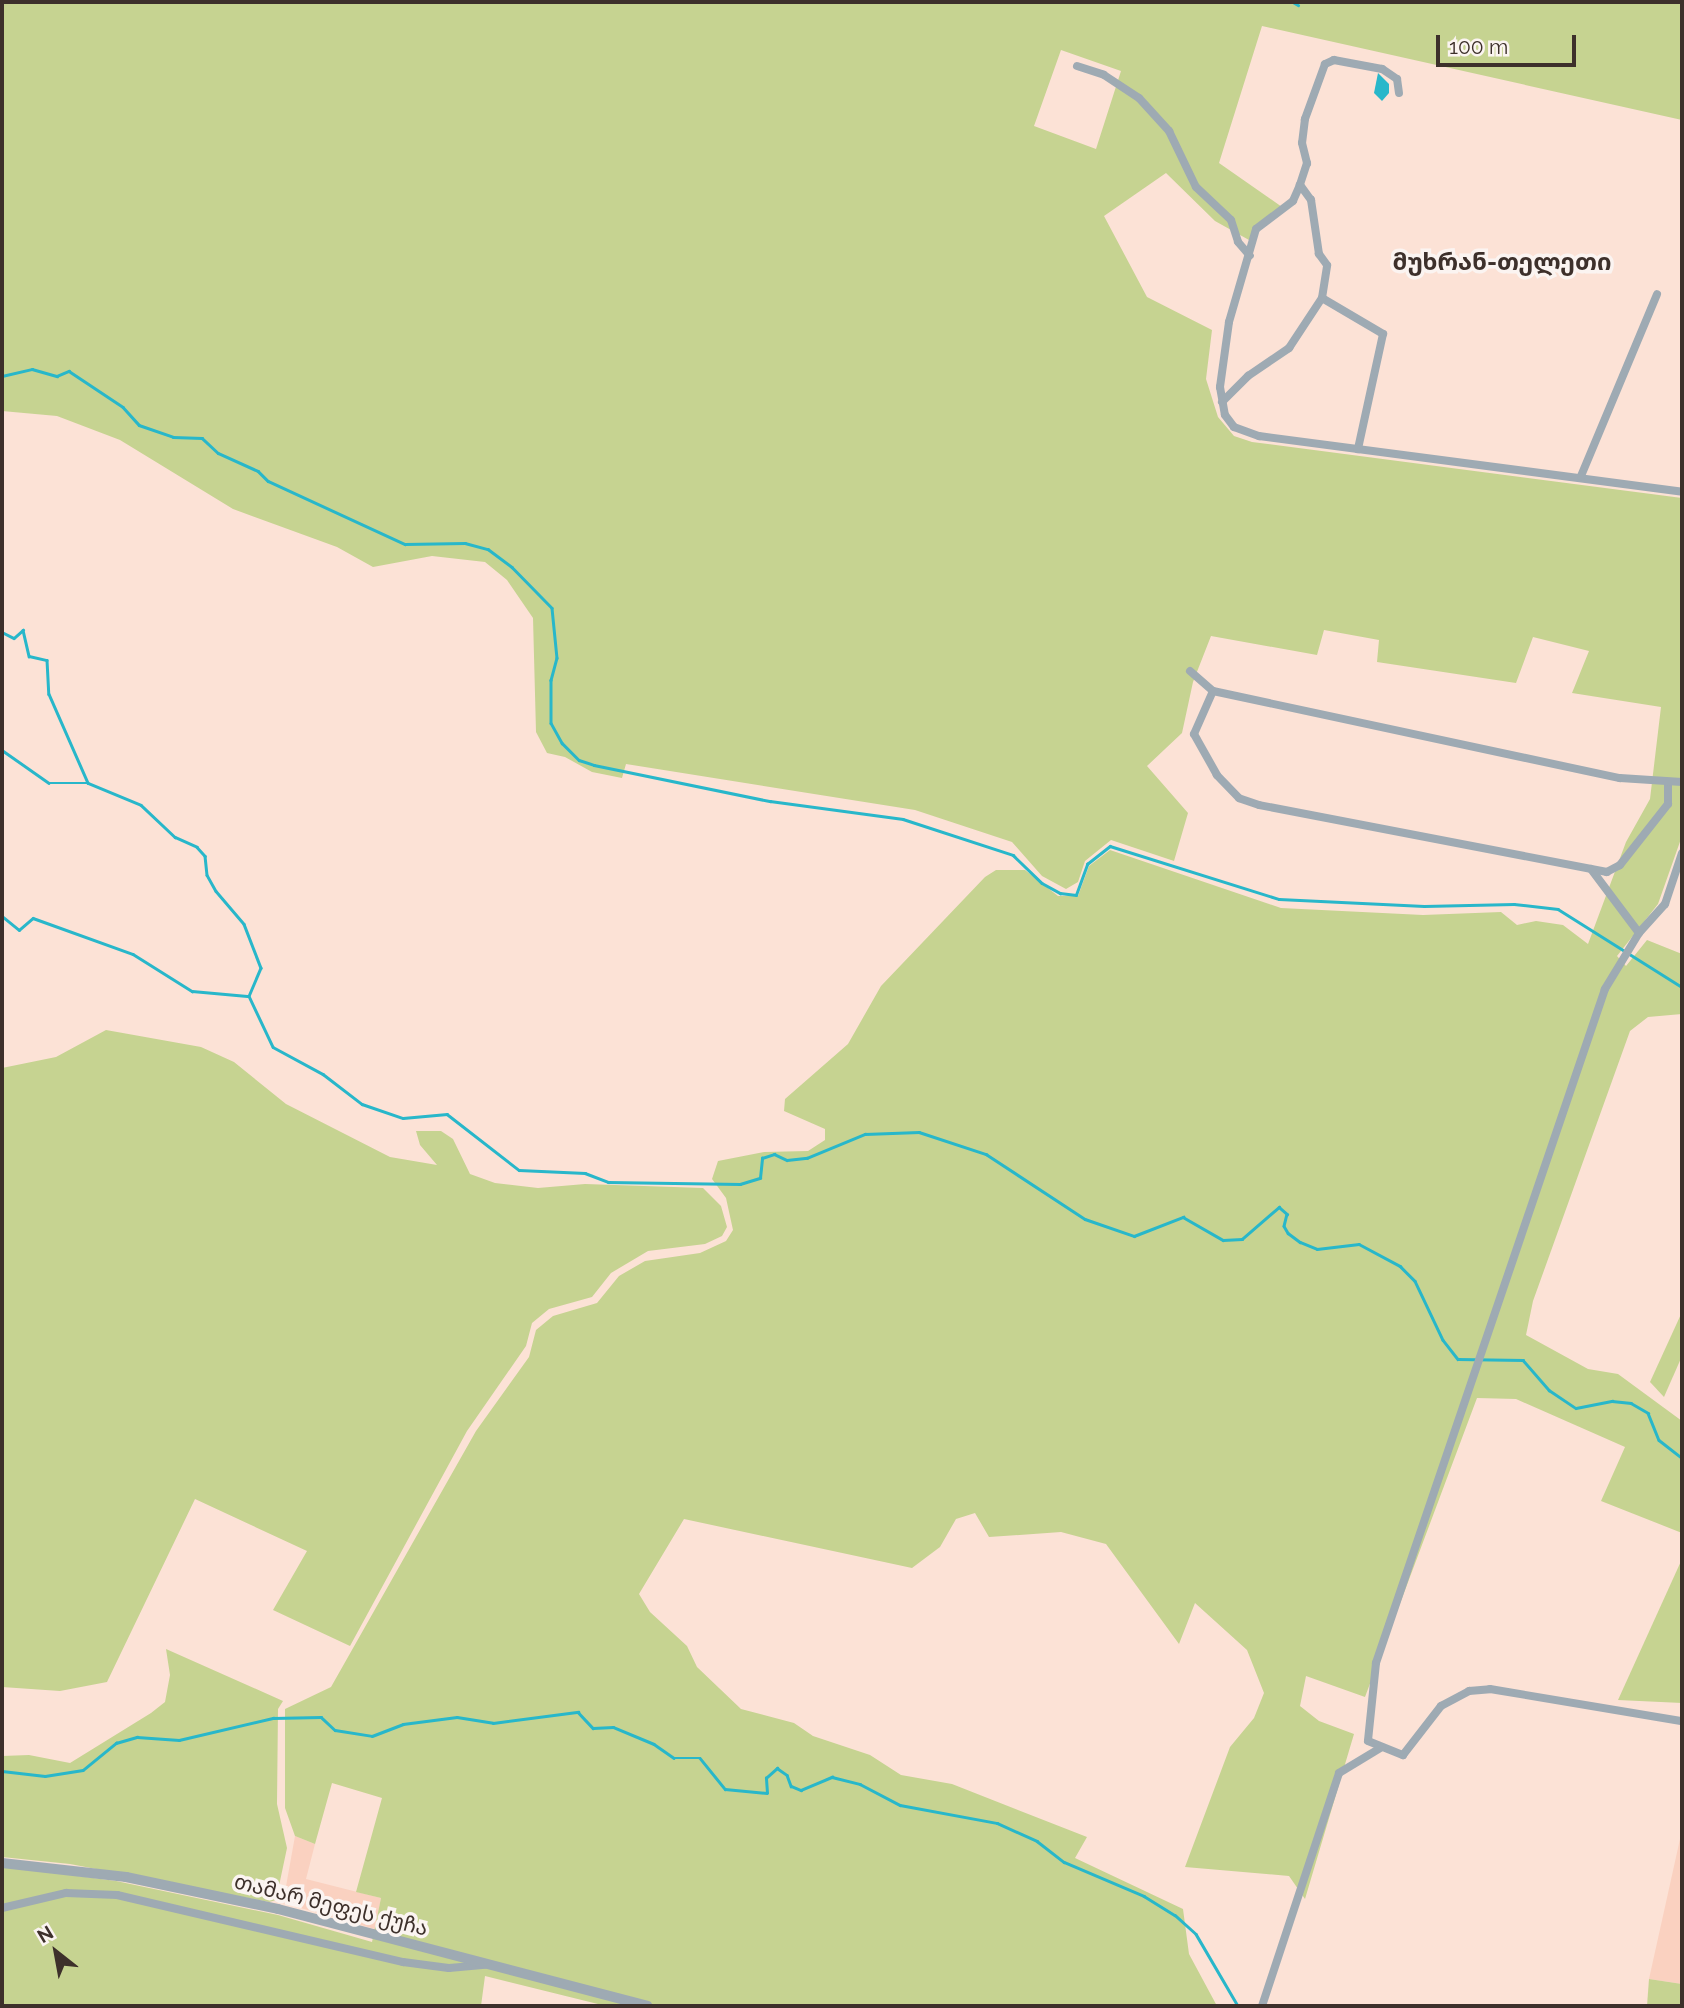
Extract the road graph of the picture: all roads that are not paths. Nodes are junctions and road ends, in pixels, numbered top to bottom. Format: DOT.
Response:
graph roads {
  1 [pos="1077,66"];
  2 [pos="1399,93"];
  3 [pos="1300,185"];
  4 [pos="1250,256"];
  5 [pos="1657,294"];
  6 [pos="1322,298"];
  7 [pos="1222,402"];
  8 [pos="1358,449"];
  9 [pos="1581,476"];
  10 [pos="1682,492"];
  11 [pos="1190,671"];
  12 [pos="1213,691"];
  13 [pos="1668,782"];
  14 [pos="1682,782"];
  15 [pos="1682,853"];
  16 [pos="1591,869"];
  17 [pos="1639,933"];
  18 [pos="1682,1721"];
  19 [pos="1382,1747"];
  20 [pos="2,1864"];
  21 [pos="2,1908"];
  22 [pos="485,1965"];
  23 [pos="647,2006"];
  24 [pos="1262,2006"];
  1 -- 4 [label="street"];
  2 -- 3 [label="street"];
  3 -- 4 [label="street"];
  3 -- 6 [label="street"];
  4 -- 7 [label="street"];
  5 -- 9 [label="street"];
  6 -- 7 [label="street"];
  6 -- 8 [label="street"];
  7 -- 8 [label="street"];
  8 -- 9 [label="street"];
  9 -- 10 [label="street"];
  11 -- 12 [label="street"];
  12 -- 13 [label="street"];
  12 -- 16 [label="street"];
  13 -- 14 [label="street"];
  13 -- 16 [label="street"];
  15 -- 17 [label="street"];
  16 -- 17 [label="street"];
  17 -- 19 [label="street"];
  18 -- 19 [label="street"];
  19 -- 24 [label="street"];
  20 -- 22 [label="street, თამარ მეფეს ქუჩა"];
  21 -- 22 [label="street"];
  22 -- 23 [label="street, თამარ მეფეს ქუჩა"];
}
